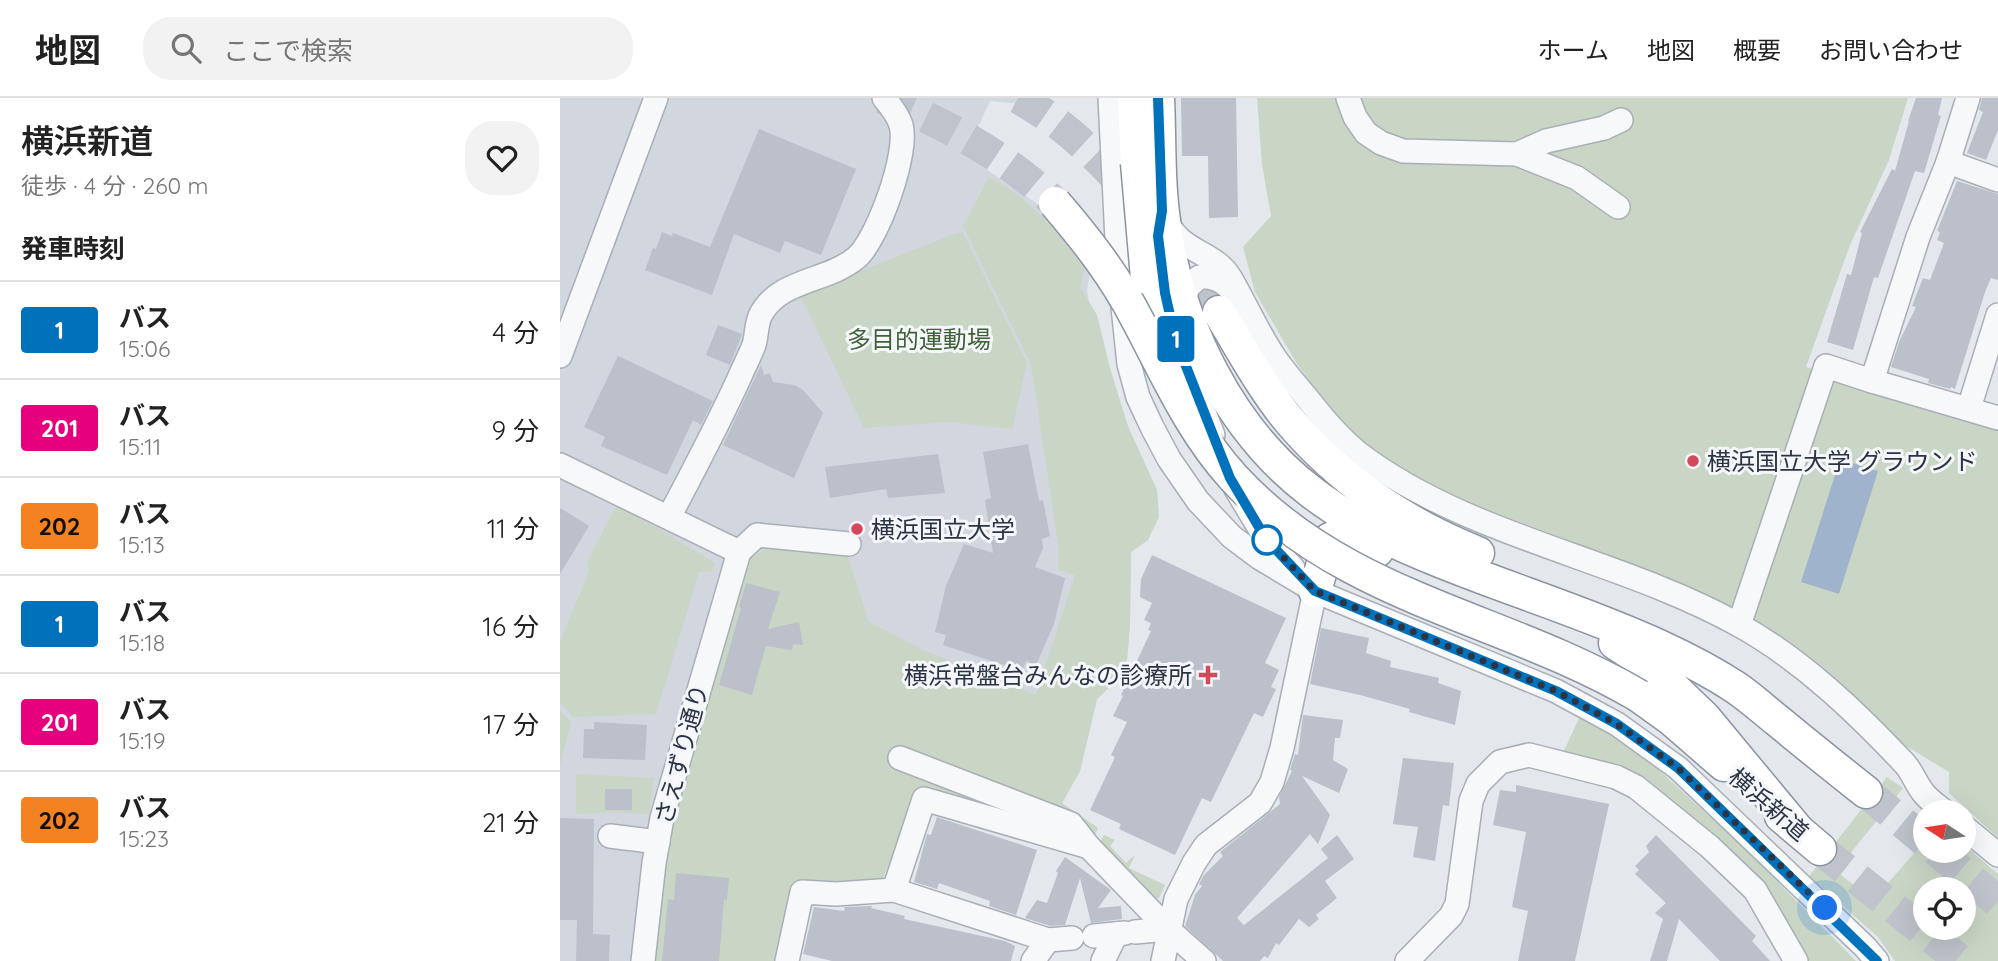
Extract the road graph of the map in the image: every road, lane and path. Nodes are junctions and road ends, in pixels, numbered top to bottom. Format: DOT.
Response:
graph roads {
  1 [pos="656,98"];
  2 [pos="884,98"];
  3 [pos="1110,98"];
  4 [pos="1134,98"];
  5 [pos="1158,98"];
  6 [pos="1348,98"];
  7 [pos="1968,98"];
  8 [pos="1621,120"];
  9 [pos="1517,154"];
  10 [pos="1948,162"];
  11 [pos="1998,180"];
  12 [pos="1055,202"];
  13 [pos="1618,207"];
  14 [pos="1162,211"];
  15 [pos="1160,275"];
  16 [pos="1183,305"];
  17 [pos="1230,307"];
  18 [pos="1998,315"];
  19 [pos="560,356"];
  20 [pos="1872,381"];
  21 [pos="1969,408"];
  22 [pos="1998,418"];
  23 [pos="1214,454"];
  24 [pos="560,465"];
  25 [pos="668,517"];
  26 [pos="849,544"];
  27 [pos="739,552"];
  28 [pos="1315,591"];
  29 [pos="1739,625"];
  30 [pos="1736,688"];
  31 [pos="900,758"];
  32 [pos="1866,792"];
  33 [pos="1930,800"];
  34 [pos="1796,828"];
  35 [pos="610,836"];
  36 [pos="1976,837"];
  37 [pos="658,842"];
  38 [pos="1089,847"];
  39 [pos="1820,849"];
  40 [pos="1998,855"];
  41 [pos="894,890"];
  42 [pos="1168,929"];
  43 [pos="1108,935"];
  44 [pos="1048,940"];
  45 [pos="792,960"];
  46 [pos="643,961"];
  47 [pos="1033,961"];
  48 [pos="1103,961"];
  49 [pos="1163,961"];
  50 [pos="1204,961"];
  51 [pos="1407,961"];
  52 [pos="1796,961"];
  53 [pos="1877,961"];
  1 -- 19 [label="street"];
  2 -- 25 [label="street"];
  3 -- 28 [label="street"];
  4 -- 15 [label="highway, 横浜新道, bridge"];
  5 -- 14 [label="highway, 横浜新道"];
  6 -- 9 [label="street"];
  7 -- 10 [label="street"];
  8 -- 9 [label="street"];
  9 -- 13 [label="street"];
  10 -- 11 [label="street"];
  10 -- 20 [label="street"];
  12 -- 23 [label="highway, bridge"];
  14 -- 15 [label="highway, 横浜新道"];
  14 -- 17 [label="street"];
  14 -- 28 [label="street"];
  15 -- 16 [label="highway, 横浜新道"];
  15 -- 23 [label="highway, 横浜新道, bridge"];
  16 -- 17 [label="street"];
  16 -- 30 [label="highway, 横浜新道"];
  17 -- 29 [label="street"];
  17 -- 30 [label="highway"];
  18 -- 21 [label="street"];
  20 -- 21 [label="street"];
  20 -- 29 [label="street"];
  21 -- 22 [label="street"];
  23 -- 34 [label="highway, 横浜新道, bridge"];
  24 -- 25 [label="street"];
  25 -- 27 [label="street"];
  26 -- 27 [label="street"];
  27 -- 37 [label="street, さえずり通り"];
  28 -- 34 [label="highway"];
  28 -- 42 [label="street"];
  28 -- 53 [label="street"];
  29 -- 33 [label="street"];
  30 -- 32 [label="highway, 横浜新道"];
  31 -- 38 [label="street"];
  34 -- 39 [label="highway, 横浜新道"];
  35 -- 37 [label="street"];
  36 -- 40 [label="street"];
  37 -- 46 [label="street, さえずり通り"];
  38 -- 41 [label="street"];
  38 -- 42 [label="street"];
  41 -- 44 [label="street"];
  41 -- 45 [label="street"];
  42 -- 43 [label="street"];
  42 -- 49 [label="street"];
  42 -- 50 [label="street"];
  43 -- 44 [label="street"];
  43 -- 48 [label="street"];
  44 -- 47 [label="street"];
  51 -- 52 [label="street"];
}
